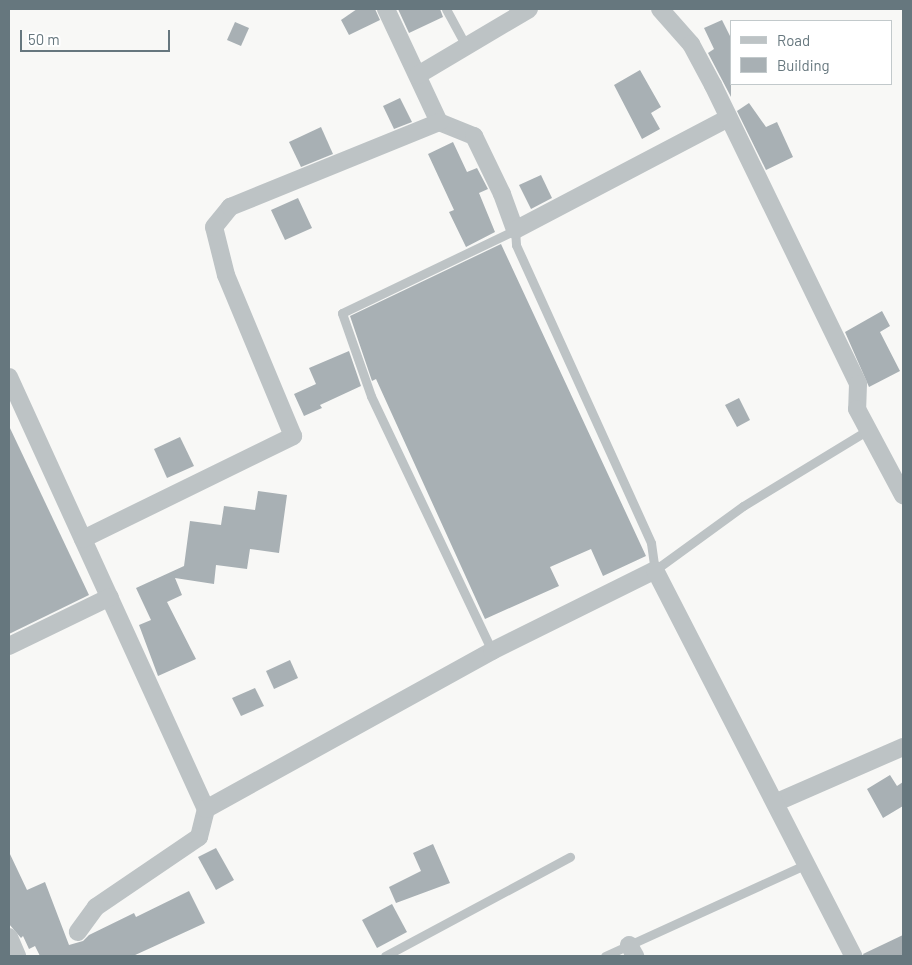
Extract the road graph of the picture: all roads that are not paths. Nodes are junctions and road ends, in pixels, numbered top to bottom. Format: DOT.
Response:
graph roads {
  1 [pos="386,9"];
  2 [pos="446,9"];
  3 [pos="529,9"];
  4 [pos="660,9"];
  5 [pos="466,46"];
  6 [pos="418,75"];
  7 [pos="728,118"];
  8 [pos="439,122"];
  9 [pos="515,230"];
  10 [pos="9,377"];
  11 [pos="868,430"];
  12 [pos="903,496"];
  13 [pos="83,539"];
  14 [pos="655,570"];
  15 [pos="110,597"];
  16 [pos="9,646"];
  17 [pos="492,651"];
  18 [pos="903,747"];
  19 [pos="777,802"];
  20 [pos="206,809"];
  21 [pos="570,857"];
  22 [pos="807,864"];
  23 [pos="78,932"];
  24 [pos="9,937"];
  25 [pos="632,951"];
  26 [pos="17,956"];
  27 [pos="385,956"];
  28 [pos="605,956"];
  29 [pos="853,956"];
  1 -- 6 [label="street"];
  2 -- 5 [label="lane"];
  3 -- 5 [label="street"];
  4 -- 7 [label="street"];
  5 -- 6 [label="street"];
  6 -- 8 [label="street"];
  7 -- 9 [label="street"];
  7 -- 11 [label="street"];
  8 -- 9 [label="street"];
  8 -- 13 [label="street"];
  9 -- 14 [label="lane"];
  9 -- 17 [label="lane"];
  10 -- 13 [label="street"];
  11 -- 12 [label="street"];
  11 -- 14 [label="lane"];
  13 -- 15 [label="street"];
  14 -- 17 [label="street"];
  14 -- 19 [label="street"];
  15 -- 16 [label="street"];
  15 -- 20 [label="street"];
  17 -- 20 [label="street"];
  18 -- 19 [label="street"];
  19 -- 22 [label="street"];
  20 -- 23 [label="street"];
  21 -- 27 [label="lane"];
  22 -- 25 [label="lane"];
  22 -- 29 [label="street"];
  24 -- 26 [label="street"];
  25 -- 28 [label="lane"];
}
